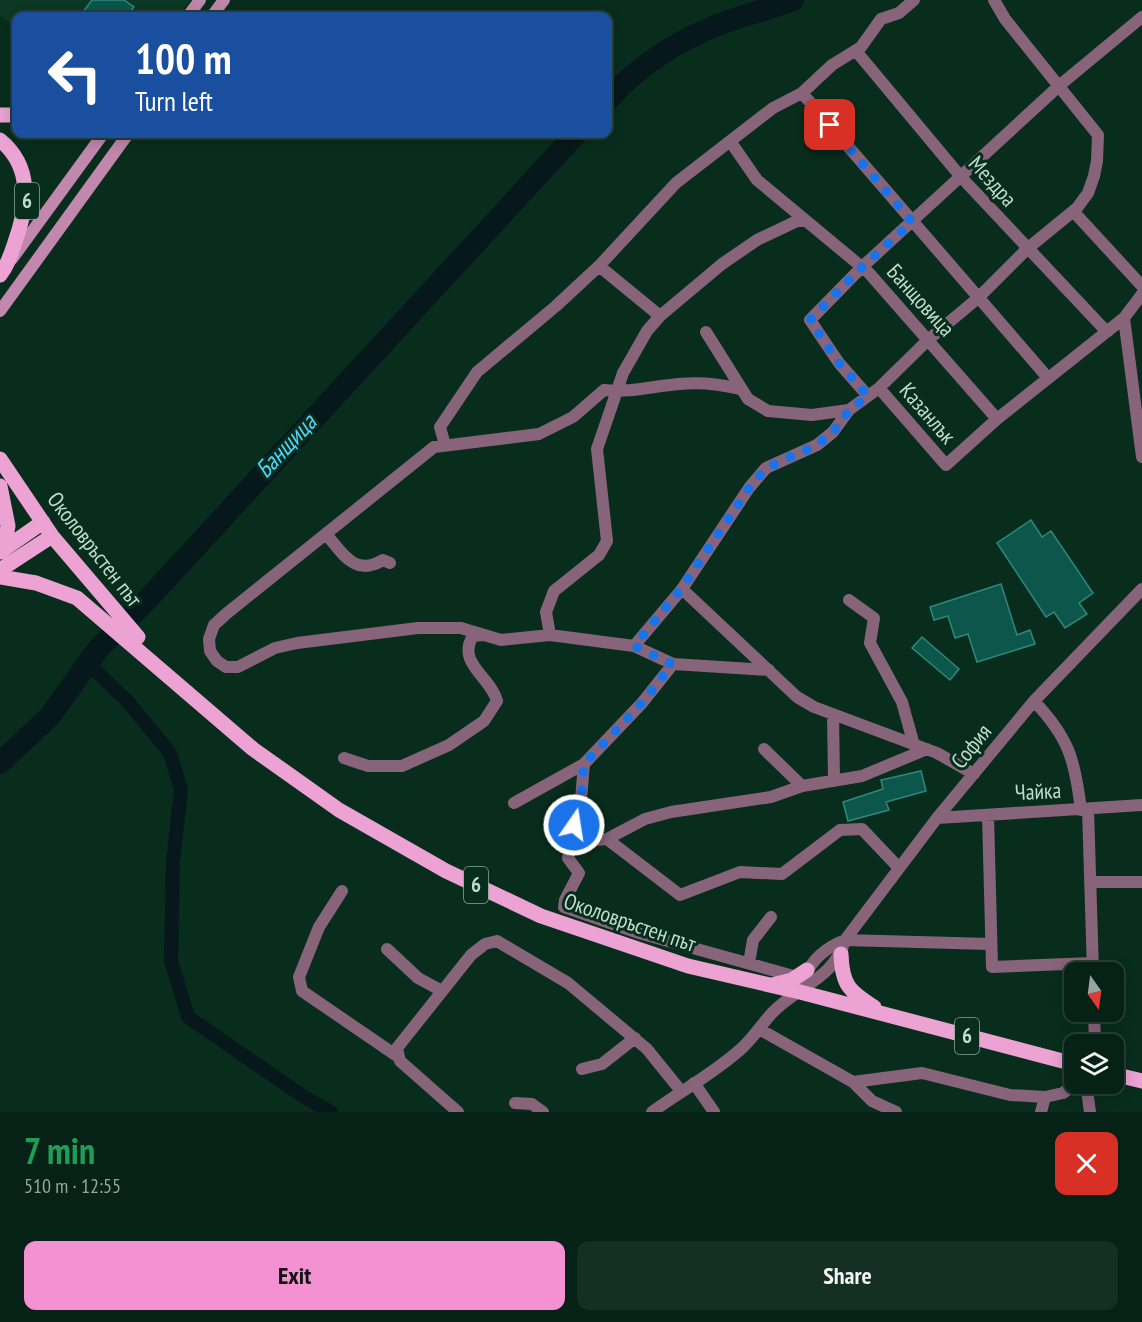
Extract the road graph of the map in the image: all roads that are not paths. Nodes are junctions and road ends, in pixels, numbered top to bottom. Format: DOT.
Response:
graph roads {
  1 [pos="914,0"];
  2 [pos="994,0"];
  3 [pos="1142,16"];
  4 [pos="856,51"];
  5 [pos="1060,85"];
  6 [pos="802,93"];
  7 [pos="100,138"];
  8 [pos="125,138"];
  9 [pos="0,140"];
  10 [pos="730,141"];
  11 [pos="961,177"];
  12 [pos="1072,211"];
  13 [pos="806,221"];
  14 [pos="912,222"];
  15 [pos="1026,249"];
  16 [pos="599,266"];
  17 [pos="861,268"];
  18 [pos="3,271"];
  19 [pos="1142,286"];
  20 [pos="1142,294"];
  21 [pos="978,298"];
  22 [pos="0,310"];
  23 [pos="660,316"];
  24 [pos="1124,318"];
  25 [pos="706,332"];
  26 [pos="1107,332"];
  27 [pos="929,339"];
  28 [pos="1048,378"];
  29 [pos="740,389"];
  30 [pos="615,392"];
  31 [pos="874,392"];
  32 [pos="849,410"];
  33 [pos="997,419"];
  34 [pos="445,445"];
  35 [pos="1142,457"];
  36 [pos="0,459"];
  37 [pos="0,486"];
  38 [pos="44,522"];
  39 [pos="326,534"];
  40 [pos="52,536"];
  41 [pos="2,550"];
  42 [pos="390,563"];
  43 [pos="0,570"];
  44 [pos="0,577"];
  45 [pos="681,589"];
  46 [pos="1142,589"];
  47 [pos="849,600"];
  48 [pos="485,634"];
  49 [pos="550,635"];
  50 [pos="634,646"];
  51 [pos="159,664"];
  52 [pos="672,664"];
  53 [pos="769,670"];
  54 [pos="1034,701"];
  55 [pos="833,714"];
  56 [pos="914,745"];
  57 [pos="764,749"];
  58 [pos="927,749"];
  59 [pos="344,758"];
  60 [pos="584,764"];
  61 [pos="974,774"];
  62 [pos="834,779"];
  63 [pos="802,786"];
  64 [pos="514,804"];
  65 [pos="1142,805"];
  66 [pos="1084,809"];
  67 [pos="988,815"];
  68 [pos="937,818"];
  69 [pos="582,835"];
  70 [pos="607,839"];
  71 [pos="899,868"];
  72 [pos="1089,882"];
  73 [pos="1142,882"];
  74 [pos="342,891"];
  75 [pos="771,917"];
  76 [pos="990,944"];
  77 [pos="843,947"];
  78 [pos="387,949"];
  79 [pos="1093,962"];
  80 [pos="749,963"];
  81 [pos="1064,968"];
  82 [pos="802,980"];
  83 [pos="442,991"];
  84 [pos="884,1014"];
  85 [pos="759,1029"];
  86 [pos="635,1038"];
  87 [pos="397,1056"];
  88 [pos="1064,1062"];
  89 [pos="582,1069"];
  90 [pos="1124,1077"];
  91 [pos="1142,1081"];
  92 [pos="853,1082"];
  93 [pos="694,1083"];
  94 [pos="681,1091"];
  95 [pos="1064,1092"];
  96 [pos="1088,1094"];
  97 [pos="1045,1097"];
  98 [pos="515,1103"];
  99 [pos="458,1112"];
  100 [pos="543,1112"];
  101 [pos="652,1112"];
  102 [pos="714,1112"];
  103 [pos="896,1112"];
  104 [pos="1041,1112"];
  105 [pos="1090,1112"];
  1 -- 4 [label="street"];
  2 -- 5 [label="street"];
  3 -- 5 [label="street"];
  4 -- 6 [label="street"];
  4 -- 11 [label="street, Мездра"];
  5 -- 11 [label="street"];
  5 -- 12 [label="street"];
  6 -- 10 [label="street"];
  6 -- 14 [label="street"];
  7 -- 18 [label="main road"];
  8 -- 22 [label="main road"];
  9 -- 18 [label="main road, 6"];
  10 -- 13 [label="street, Банщовица"];
  10 -- 16 [label="street"];
  11 -- 14 [label="street"];
  11 -- 15 [label="street, Мездра"];
  12 -- 15 [label="street"];
  12 -- 19 [label="street"];
  13 -- 17 [label="street, Банщовица"];
  13 -- 23 [label="street"];
  14 -- 17 [label="street"];
  14 -- 21 [label="street"];
  15 -- 21 [label="street"];
  15 -- 26 [label="street, Мездра"];
  16 -- 23 [label="street"];
  16 -- 34 [label="street"];
  17 -- 27 [label="street, Банщовица"];
  17 -- 31 [label="street, Казанлък"];
  20 -- 24 [label="street"];
  21 -- 27 [label="street"];
  21 -- 28 [label="street"];
  23 -- 30 [label="street"];
  24 -- 26 [label="street"];
  24 -- 35 [label="street"];
  25 -- 29 [label="street"];
  26 -- 28 [label="street"];
  27 -- 31 [label="street"];
  27 -- 33 [label="street, Банщовица"];
  28 -- 33 [label="street"];
  29 -- 30 [label="street"];
  29 -- 32 [label="street"];
  30 -- 34 [label="street"];
  30 -- 49 [label="street"];
  31 -- 32 [label="street"];
  31 -- 33 [label="street, Казанлък"];
  32 -- 45 [label="street"];
  34 -- 39 [label="street"];
  36 -- 38 [label="main road, Околовръстен път / 6"];
  37 -- 41 [label="main road"];
  38 -- 40 [label="main road, Околовръстен път / 6"];
  38 -- 41 [label="main road"];
  39 -- 42 [label="street"];
  39 -- 48 [label="street"];
  40 -- 43 [label="main road"];
  40 -- 51 [label="main road, Околовръстен път / 6"];
  44 -- 51 [label="main road, 6"];
  45 -- 50 [label="street"];
  45 -- 53 [label="street"];
  46 -- 54 [label="street, София"];
  47 -- 56 [label="street"];
  48 -- 49 [label="street"];
  48 -- 59 [label="street"];
  49 -- 50 [label="street"];
  50 -- 52 [label="street"];
  51 -- 82 [label="main road, Околовръстен път / 6"];
  52 -- 53 [label="street"];
  52 -- 60 [label="street"];
  53 -- 55 [label="street"];
  54 -- 61 [label="street, София"];
  54 -- 66 [label="street"];
  55 -- 56 [label="street"];
  55 -- 62 [label="street"];
  56 -- 58 [label="street"];
  57 -- 63 [label="street"];
  58 -- 61 [label="street"];
  58 -- 62 [label="street"];
  60 -- 64 [label="street"];
  60 -- 69 [label="street"];
  61 -- 68 [label="street, София"];
  62 -- 63 [label="street"];
  63 -- 70 [label="street"];
  65 -- 66 [label="street, Чайка"];
  66 -- 67 [label="street, Чайка"];
  66 -- 72 [label="street"];
  67 -- 68 [label="street, Чайка"];
  67 -- 76 [label="street"];
  68 -- 71 [label="street, София"];
  69 -- 70 [label="street"];
  69 -- 80 [label="street"];
  70 -- 71 [label="street"];
  71 -- 77 [label="street, София"];
  72 -- 73 [label="street"];
  72 -- 79 [label="street"];
  74 -- 87 [label="street"];
  75 -- 80 [label="street"];
  76 -- 77 [label="street"];
  76 -- 81 [label="street"];
  77 -- 82 [label="street"];
  77 -- 82 [label="street, София"];
  77 -- 84 [label="main road"];
  78 -- 83 [label="street"];
  80 -- 82 [label="street"];
  82 -- 84 [label="main road, 6"];
  82 -- 85 [label="street"];
  83 -- 86 [label="street"];
  83 -- 87 [label="street"];
  84 -- 88 [label="main road, 6"];
  85 -- 92 [label="street"];
  85 -- 93 [label="street"];
  86 -- 89 [label="street"];
  86 -- 94 [label="street"];
  87 -- 99 [label="street"];
  90 -- 91 [label="main road"];
  92 -- 97 [label="street"];
  92 -- 103 [label="street"];
  93 -- 94 [label="street"];
  93 -- 102 [label="street"];
  94 -- 101 [label="street"];
  95 -- 97 [label="street"];
  96 -- 105 [label="street"];
  97 -- 104 [label="street"];
  98 -- 100 [label="street"];
}
